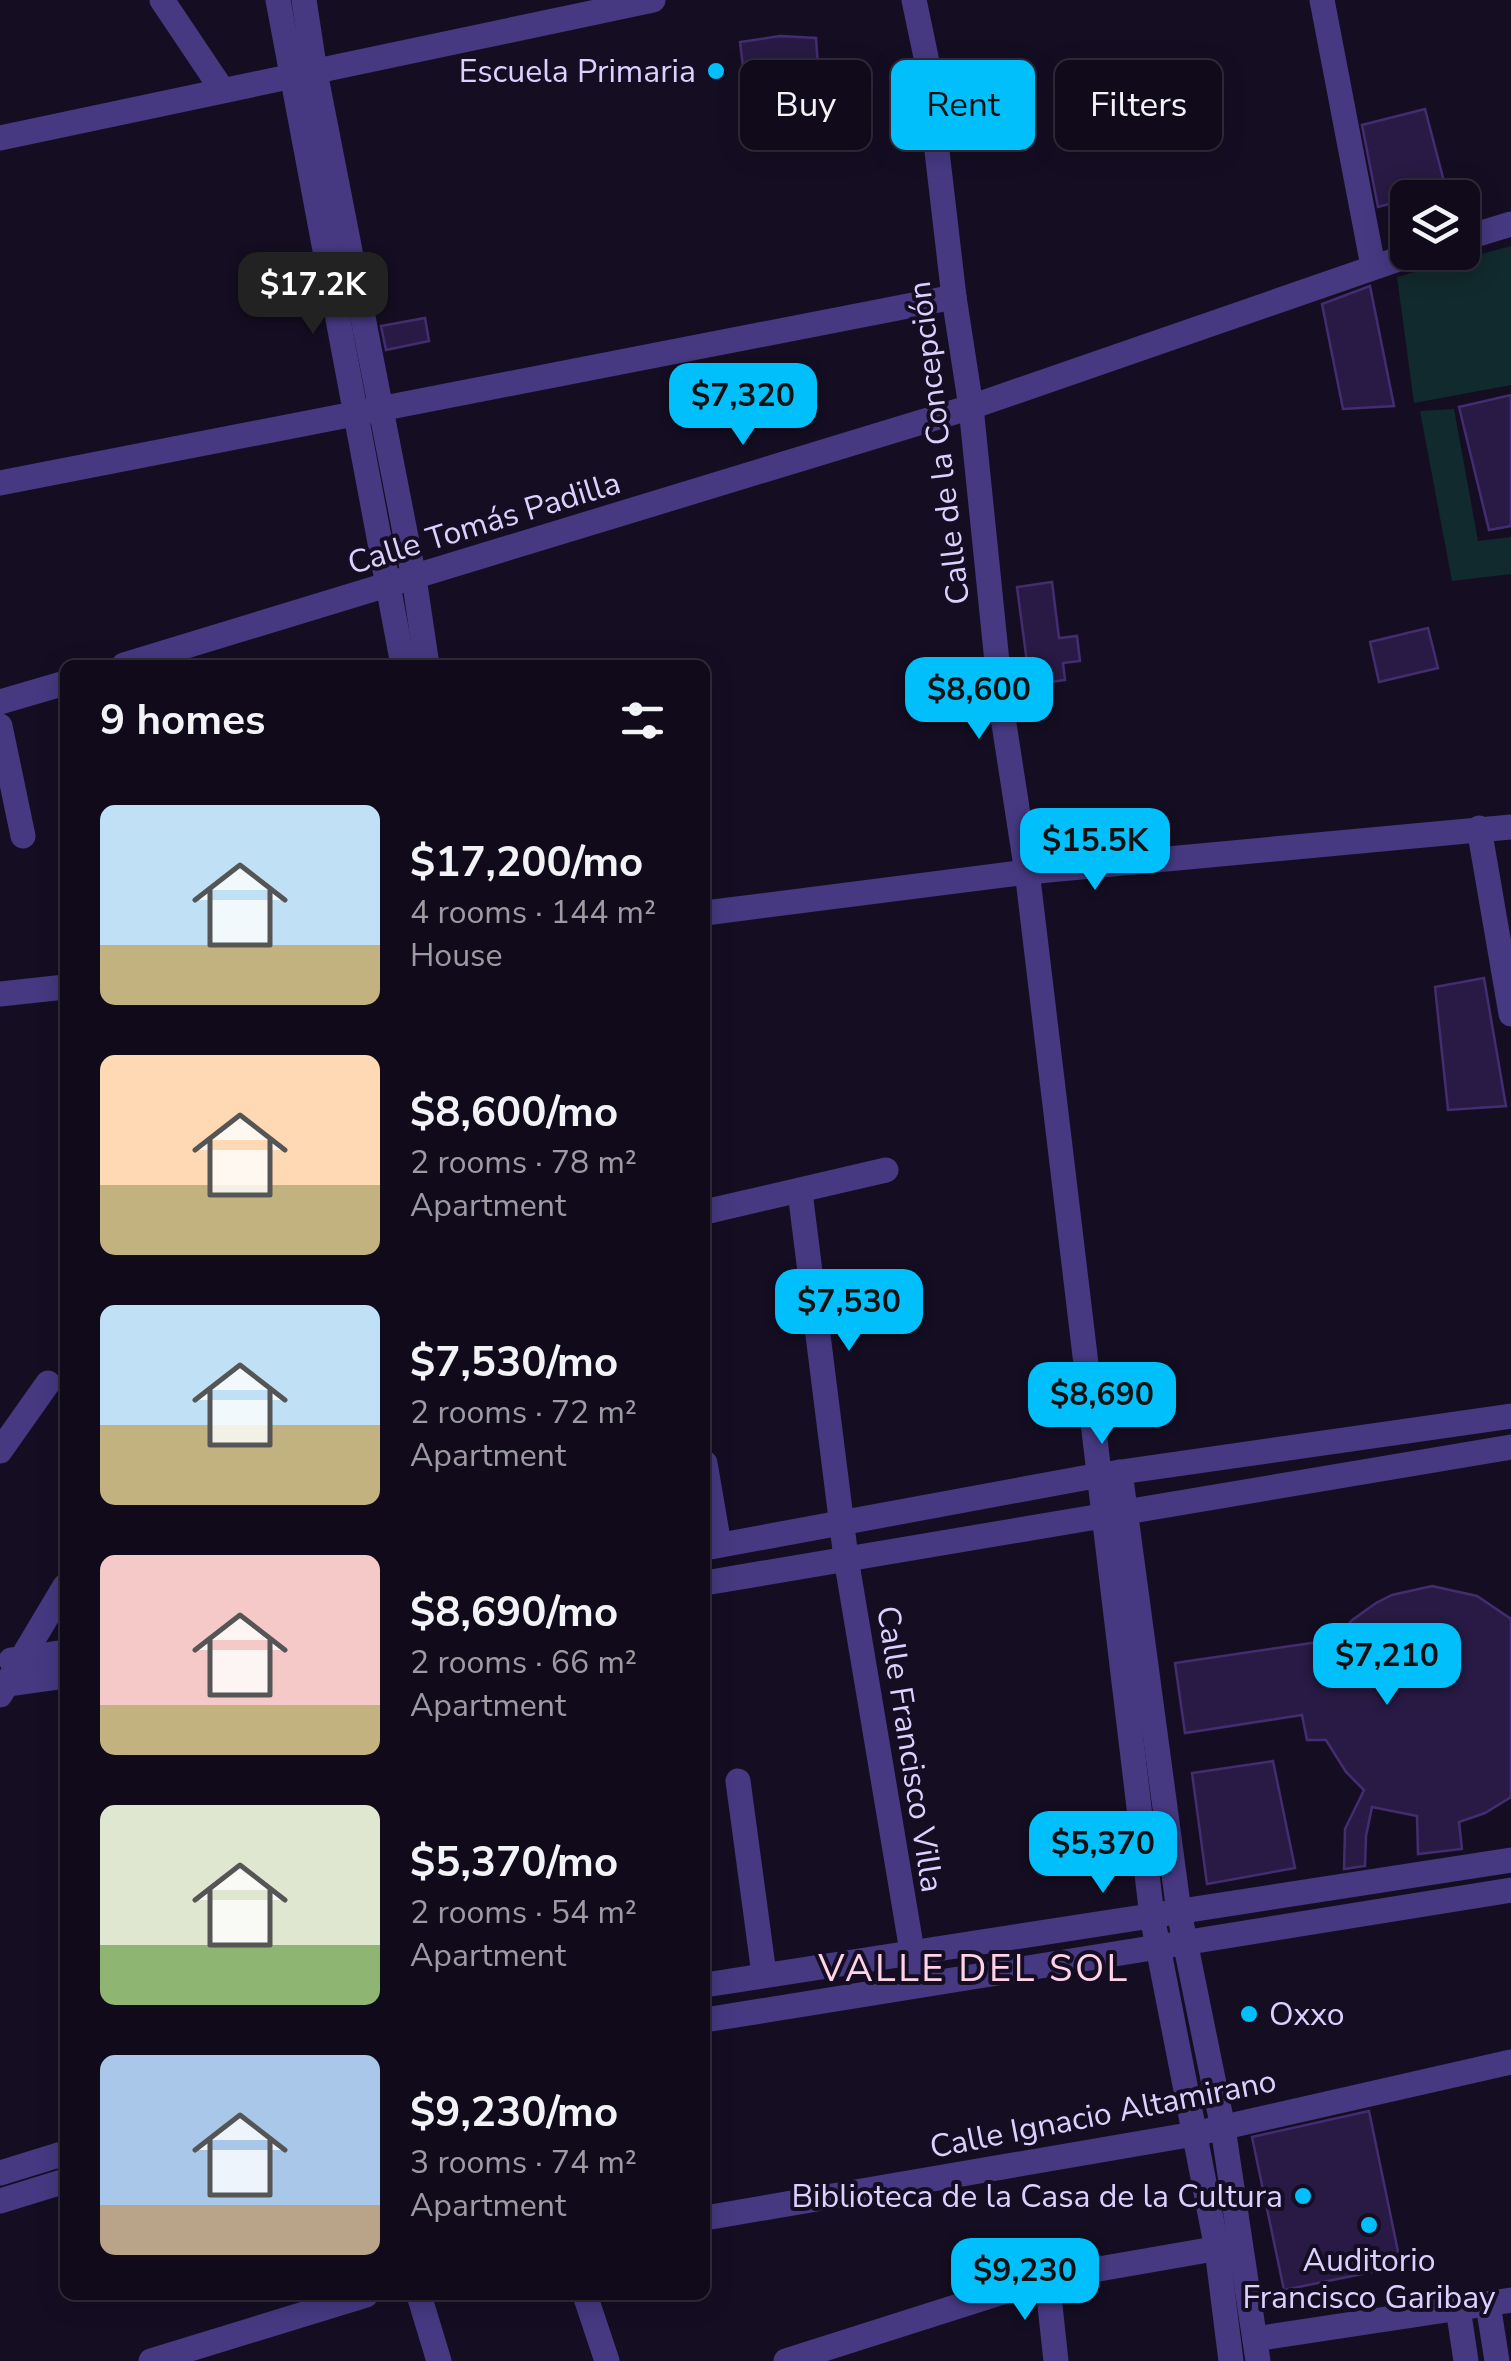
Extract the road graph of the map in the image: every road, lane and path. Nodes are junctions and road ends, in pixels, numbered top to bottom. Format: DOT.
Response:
graph roads {
  1 [pos="162,0"];
  2 [pos="278,0"];
  3 [pos="304,0"];
  4 [pos="652,0"];
  5 [pos="914,0"];
  6 [pos="1322,0"];
  7 [pos="303,74"];
  8 [pos="222,88"];
  9 [pos="0,138"];
  10 [pos="1511,224"];
  11 [pos="1480,233"];
  12 [pos="1390,261"];
  13 [pos="1373,266"];
  14 [pos="954,297"];
  15 [pos="970,407"];
  16 [pos="368,411"];
  17 [pos="0,483"];
  18 [pos="402,582"];
  19 [pos="141,660"];
  20 [pos="403,660"];
  21 [pos="425,660"];
  22 [pos="60,684"];
  23 [pos="0,702"];
  24 [pos="0,726"];
  25 [pos="1511,827"];
  26 [pos="1479,828"];
  27 [pos="24,836"];
  28 [pos="1027,872"];
  29 [pos="710,912"];
  30 [pos="60,988"];
  31 [pos="0,994"];
  32 [pos="1511,1014"];
  33 [pos="886,1170"];
  34 [pos="800,1192"];
  35 [pos="710,1211"];
  36 [pos="48,1383"];
  37 [pos="1511,1416"];
  38 [pos="1,1446"];
  39 [pos="1511,1447"];
  40 [pos="1110,1473"];
  41 [pos="1115,1514"];
  42 [pos="844,1524"];
  43 [pos="712,1547"];
  44 [pos="846,1558"];
  45 [pos="710,1581"];
  46 [pos="60,1594"];
  47 [pos="60,1654"];
  48 [pos="60,1676"];
  49 [pos="6,1677"];
  50 [pos="738,1781"];
  51 [pos="1511,1860"];
  52 [pos="1511,1890"];
  53 [pos="1179,1912"];
  54 [pos="1152,1916"];
  55 [pos="1185,1944"];
  56 [pos="1158,1948"];
  57 [pos="911,1953"];
  58 [pos="764,1974"];
  59 [pos="710,1984"];
  60 [pos="919,1984"];
  61 [pos="710,2019"];
  62 [pos="1511,2062"];
  63 [pos="1222,2128"];
  64 [pos="1194,2134"];
  65 [pos="60,2155"];
  66 [pos="0,2173"];
  67 [pos="60,2183"];
  68 [pos="0,2201"];
  69 [pos="710,2217"];
  70 [pos="1229,2246"];
  71 [pos="1048,2278"];
  72 [pos="353,2300"];
  73 [pos="420,2300"];
  74 [pos="587,2300"];
  75 [pos="1499,2302"];
  76 [pos="1458,2308"];
  77 [pos="228,2349"];
  78 [pos="1256,2350"];
  79 [pos="151,2361"];
  80 [pos="439,2361"];
  81 [pos="607,2361"];
  82 [pos="786,2361"];
  83 [pos="1056,2361"];
  84 [pos="1231,2361"];
  85 [pos="1466,2361"];
  86 [pos="1496,2361"];
  1 -- 8 [label="street"];
  2 -- 7 [label="street"];
  3 -- 7 [label="street"];
  4 -- 7 [label="street"];
  5 -- 14 [label="street, Calle de la Concepción"];
  6 -- 13 [label="street"];
  7 -- 8 [label="street"];
  7 -- 16 [label="street"];
  8 -- 9 [label="street"];
  10 -- 11 [label="street"];
  12 -- 13 [label="street, Calle Tomás Padilla"];
  13 -- 15 [label="street, Calle Tomás Padilla"];
  14 -- 15 [label="street, Calle de la Concepción"];
  14 -- 16 [label="street"];
  15 -- 18 [label="street, Calle Tomás Padilla"];
  15 -- 28 [label="street, Calle de la Concepción"];
  16 -- 17 [label="street"];
  16 -- 18 [label="street"];
  18 -- 19 [label="street, Calle Tomás Padilla"];
  18 -- 20 [label="street"];
  18 -- 21 [label="street"];
  22 -- 23 [label="street"];
  24 -- 27 [label="street"];
  25 -- 26 [label="street"];
  26 -- 28 [label="street"];
  26 -- 32 [label="street"];
  28 -- 29 [label="street"];
  28 -- 40 [label="street, Calle de la Concepción"];
  30 -- 31 [label="street"];
  33 -- 34 [label="street"];
  34 -- 35 [label="street"];
  34 -- 42 [label="street, Calle Francisco Villa"];
  36 -- 38 [label="street"];
  37 -- 40 [label="street"];
  39 -- 41 [label="street"];
  40 -- 41 [label="street, Calle de la Concepción"];
  40 -- 42 [label="street"];
  41 -- 44 [label="street"];
  41 -- 53 [label="street"];
  41 -- 54 [label="street"];
  42 -- 43 [label="street"];
  42 -- 44 [label="street, Calle Francisco Villa"];
  44 -- 45 [label="street"];
  44 -- 57 [label="street, Calle Francisco Villa"];
  46 -- 49 [label="street"];
  47 -- 49 [label="street"];
  48 -- 49 [label="street"];
  50 -- 58 [label="street"];
  51 -- 53 [label="street"];
  52 -- 55 [label="street"];
  53 -- 54 [label="street"];
  53 -- 55 [label="street"];
  54 -- 56 [label="street"];
  54 -- 57 [label="street"];
  55 -- 56 [label="street"];
  55 -- 63 [label="street"];
  56 -- 60 [label="street"];
  56 -- 64 [label="street"];
  57 -- 58 [label="street"];
  57 -- 60 [label="street, Calle Francisco Villa"];
  58 -- 59 [label="street"];
  60 -- 61 [label="street"];
  62 -- 63 [label="street, Calle Ignacio Altamirano"];
  63 -- 64 [label="street, Calle Ignacio Altamirano"];
  63 -- 70 [label="street"];
  64 -- 69 [label="street, Calle Ignacio Altamirano"];
  64 -- 70 [label="street"];
  65 -- 66 [label="street"];
  67 -- 68 [label="street"];
  70 -- 71 [label="street"];
  70 -- 78 [label="street"];
  70 -- 84 [label="street"];
  71 -- 82 [label="street"];
  71 -- 83 [label="street"];
  72 -- 77 [label="street"];
  73 -- 80 [label="street"];
  74 -- 81 [label="street"];
  75 -- 76 [label="street"];
  75 -- 86 [label="street"];
  76 -- 78 [label="street"];
  76 -- 85 [label="street"];
  77 -- 79 [label="street"];
}
